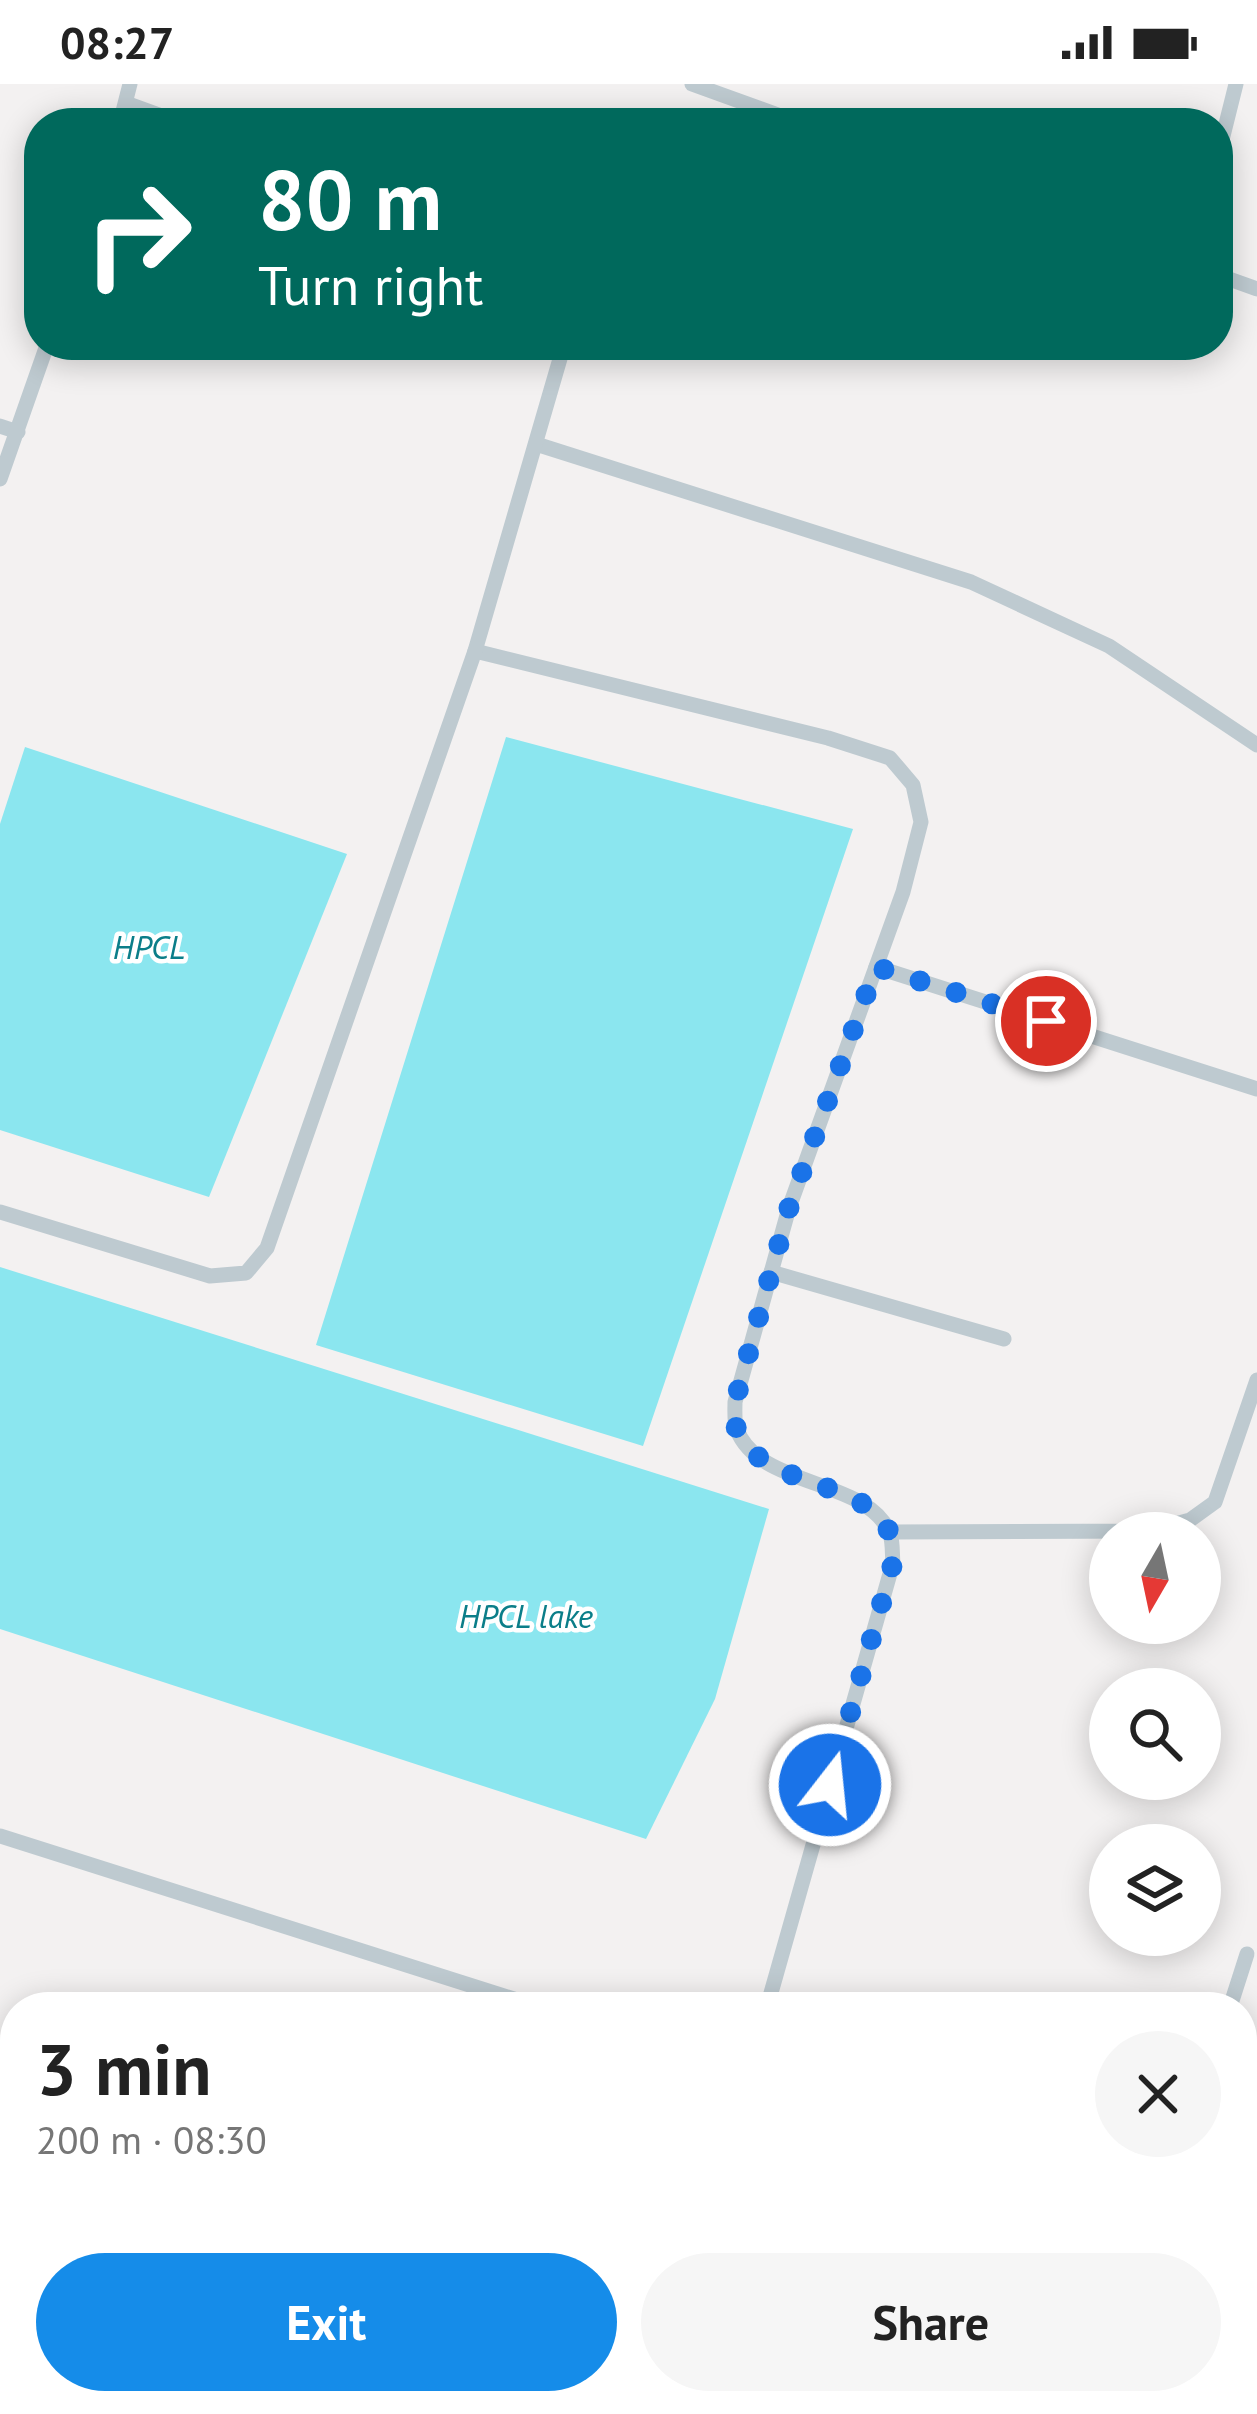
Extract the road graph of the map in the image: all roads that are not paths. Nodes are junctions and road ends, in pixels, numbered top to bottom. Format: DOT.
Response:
graph roads {
  1 [pos="130,84"];
  2 [pos="692,84"];
  3 [pos="126,103"];
  4 [pos="124,108"];
  5 [pos="140,108"];
  6 [pos="758,108"];
  7 [pos="42,360"];
  8 [pos="560,360"];
  9 [pos="0,425"];
  10 [pos="18,432"];
  11 [pos="536,444"];
  12 [pos="0,479"];
  13 [pos="476,651"];
  14 [pos="1257,745"];
  15 [pos="876,967"];
  16 [pos="1257,1089"];
  17 [pos="0,1212"];
  18 [pos="771,1272"];
  19 [pos="1004,1339"];
  20 [pos="1257,1380"];
  21 [pos="890,1532"];
  22 [pos="0,1836"];
  23 [pos="1247,1954"];
  24 [pos="492,1992"];
  25 [pos="771,1992"];
  26 [pos="1235,1992"];
  1 -- 3 [label="lane"];
  2 -- 6 [label="lane"];
  3 -- 4 [label="lane"];
  3 -- 5 [label="lane"];
  7 -- 10 [label="lane"];
  8 -- 11 [label="lane"];
  9 -- 10 [label="lane"];
  10 -- 12 [label="lane"];
  11 -- 13 [label="lane"];
  11 -- 14 [label="lane"];
  13 -- 15 [label="lane"];
  13 -- 17 [label="lane"];
  15 -- 16 [label="lane"];
  15 -- 18 [label="lane"];
  18 -- 19 [label="lane"];
  18 -- 21 [label="lane"];
  20 -- 21 [label="lane"];
  21 -- 25 [label="lane"];
  22 -- 24 [label="lane"];
  23 -- 26 [label="lane"];
}
